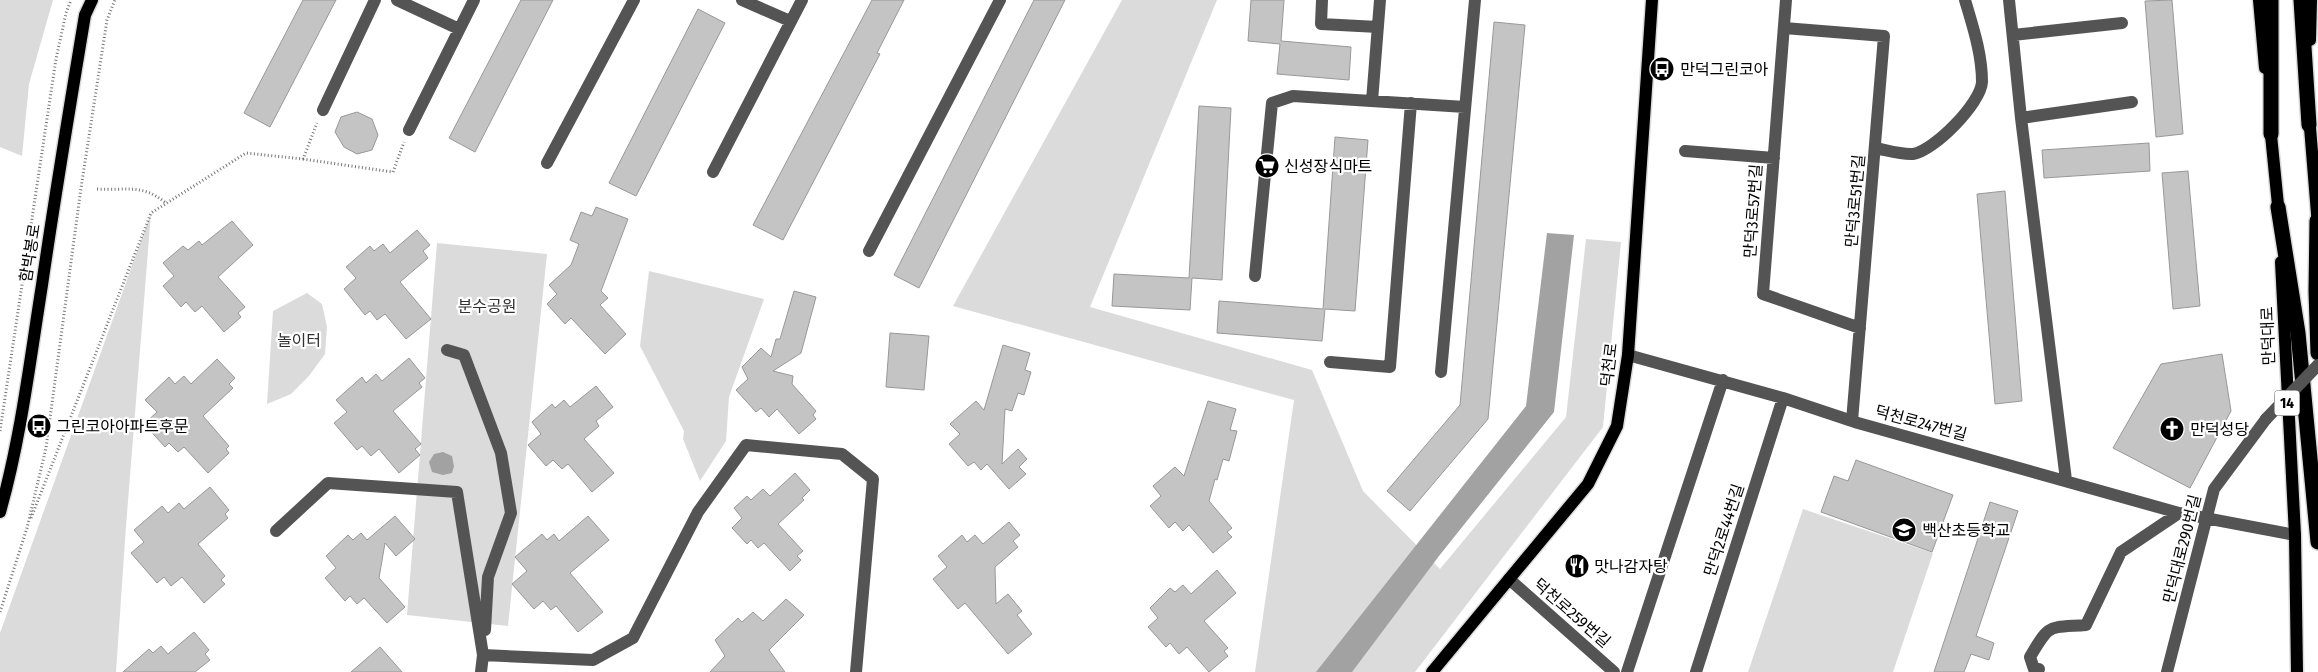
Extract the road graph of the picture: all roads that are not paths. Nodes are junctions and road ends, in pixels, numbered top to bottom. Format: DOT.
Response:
graph roads {
  1 [pos="92,0"];
  2 [pos="375,0"];
  3 [pos="397,0"];
  4 [pos="474,0"];
  5 [pos="634,0"];
  6 [pos="742,0"];
  7 [pos="802,0"];
  8 [pos="1000,0"];
  9 [pos="1322,0"];
  10 [pos="1380,0"];
  11 [pos="1475,0"];
  12 [pos="1652,0"];
  13 [pos="1786,0"];
  14 [pos="1965,0"];
  15 [pos="2009,0"];
  16 [pos="2259,0"];
  17 [pos="2271,0"];
  18 [pos="2301,0"];
  19 [pos="2310,0"];
  20 [pos="790,21"];
  21 [pos="2122,23"];
  22 [pos="1378,27"];
  23 [pos="1784,28"];
  24 [pos="459,30"];
  25 [pos="2012,35"];
  26 [pos="1372,101"];
  27 [pos="2132,102"];
  28 [pos="1411,103"];
  29 [pos="1465,107"];
  30 [pos="323,110"];
  31 [pos="2021,118"];
  32 [pos="2308,125"];
  33 [pos="409,130"];
  34 [pos="2271,134"];
  35 [pos="1875,148"];
  36 [pos="1685,151"];
  37 [pos="1774,158"];
  38 [pos="547,163"];
  39 [pos="713,172"];
  40 [pos="2278,207"];
  41 [pos="2318,224"];
  42 [pos="869,251"];
  43 [pos="1255,276"];
  44 [pos="1860,328"];
  45 [pos="446,350"];
  46 [pos="2318,353"];
  47 [pos="1628,355"];
  48 [pos="1330,362"];
  49 [pos="2318,365"];
  50 [pos="1441,372"];
  51 [pos="1723,380"];
  52 [pos="1783,398"];
  53 [pos="1852,421"];
  54 [pos="2066,480"];
  55 [pos="0,512"];
  56 [pos="2179,513"];
  57 [pos="2206,518"];
  58 [pos="276,531"];
  59 [pos="2295,535"];
  60 [pos="2318,542"];
  61 [pos="1509,579"];
  62 [pos="483,655"];
  63 [pos="2038,669"];
  64 [pos="482,672"];
  65 [pos="856,672"];
  66 [pos="1432,672"];
  67 [pos="1614,672"];
  68 [pos="1627,672"];
  69 [pos="1696,672"];
  70 [pos="2167,672"];
  71 [pos="2297,672"];
  1 -- 55 [label="main road, 함박봉로"];
  2 -- 30 [label="street"];
  3 -- 24 [label="street"];
  4 -- 24 [label="street"];
  5 -- 38 [label="street"];
  6 -- 20 [label="street"];
  7 -- 20 [label="street"];
  8 -- 42 [label="street"];
  9 -- 22 [label="street"];
  10 -- 22 [label="street"];
  11 -- 29 [label="street"];
  12 -- 47 [label="main road, 덕천로"];
  13 -- 23 [label="street, 만덕3로57번길"];
  14 -- 35 [label="street, 만덕3로51번길"];
  15 -- 25 [label="street"];
  16 -- 34 [label="main road, 만덕대로 / 14"];
  17 -- 34 [label="highway"];
  18 -- 32 [label="highway"];
  19 -- 32 [label="main road"];
  20 -- 39 [label="street"];
  21 -- 25 [label="street"];
  22 -- 26 [label="street"];
  23 -- 35 [label="street"];
  23 -- 37 [label="street, 만덕3로57번길"];
  24 -- 33 [label="street"];
  25 -- 31 [label="street"];
  26 -- 28 [label="street"];
  26 -- 43 [label="street"];
  27 -- 31 [label="street"];
  28 -- 29 [label="street"];
  28 -- 48 [label="street"];
  29 -- 50 [label="street"];
  31 -- 54 [label="street"];
  32 -- 41 [label="main road"];
  34 -- 40 [label="main road, 만덕대로 / 14"];
  35 -- 44 [label="street, 만덕3로51번길"];
  36 -- 37 [label="street"];
  37 -- 44 [label="street, 만덕3로57번길"];
  40 -- 59 [label="main road, 만덕대로 / 14"];
  40 -- 60 [label="highway"];
  41 -- 46 [label="highway"];
  44 -- 53 [label="street, 만덕3로51번길"];
  45 -- 62 [label="street"];
  47 -- 51 [label="street, 덕천로247번길"];
  47 -- 61 [label="main road, 덕천로"];
  49 -- 57 [label="street, 만덕대로290번길, bridge"];
  51 -- 52 [label="street, 덕천로247번길"];
  51 -- 68 [label="street"];
  52 -- 53 [label="street, 덕천로247번길"];
  52 -- 69 [label="street, 만덕2로44번길"];
  53 -- 54 [label="street, 덕천로247번길"];
  54 -- 56 [label="street, 덕천로247번길"];
  56 -- 57 [label="street, 덕천로247번길"];
  56 -- 63 [label="street, 만덕대로290번길"];
  57 -- 59 [label="street, 덕천로247번길"];
  57 -- 70 [label="street, 만덕대로290번길"];
  58 -- 62 [label="street"];
  59 -- 71 [label="main road, 만덕대로 / 14"];
  61 -- 66 [label="main road, 덕천로"];
  61 -- 67 [label="street, 덕천로259번길"];
  62 -- 64 [label="street"];
  62 -- 65 [label="street"];
}
